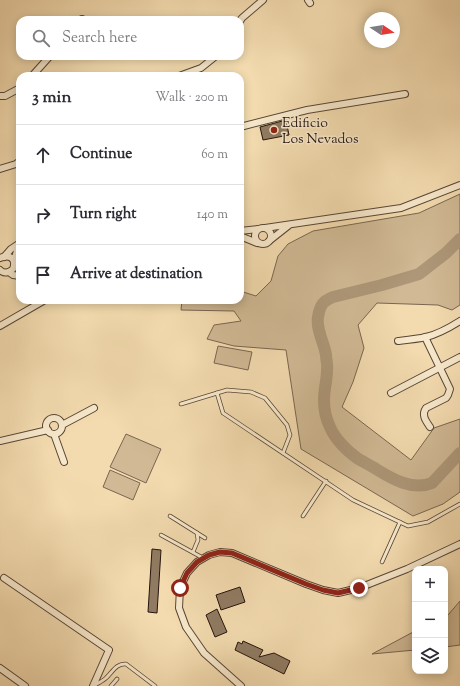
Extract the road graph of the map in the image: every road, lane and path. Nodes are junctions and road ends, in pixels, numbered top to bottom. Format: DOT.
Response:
graph roads {
  1 [pos="263,0"];
  2 [pos="244,16"];
  3 [pos="46,60"];
  4 [pos="211,60"];
  5 [pos="36,72"];
  6 [pos="190,72"];
  7 [pos="16,90"];
  8 [pos="405,94"];
  9 [pos="0,96"];
  10 [pos="244,126"];
  11 [pos="16,164"];
  12 [pos="0,169"];
  13 [pos="460,185"];
  14 [pos="289,225"];
  15 [pos="262,229"];
  16 [pos="244,231"];
  17 [pos="244,238"];
  18 [pos="269,241"];
  19 [pos="260,244"];
  20 [pos="16,246"];
  21 [pos="16,256"];
  22 [pos="1,258"];
  23 [pos="14,262"];
  24 [pos="16,265"];
  25 [pos="4,272"];
  26 [pos="16,275"];
  27 [pos="38,304"];
  28 [pos="460,321"];
  29 [pos="0,326"];
  30 [pos="425,337"];
  31 [pos="398,341"];
  32 [pos="460,357"];
  33 [pos="440,368"];
  34 [pos="216,393"];
  35 [pos="392,393"];
  36 [pos="181,404"];
  37 [pos="94,408"];
  38 [pos="62,425"];
  39 [pos="430,427"];
  40 [pos="48,430"];
  41 [pos="54,434"];
  42 [pos="0,441"];
  43 [pos="283,453"];
  44 [pos="64,462"];
  45 [pos="326,481"];
  46 [pos="460,504"];
  47 [pos="170,516"];
  48 [pos="303,516"];
  49 [pos="400,522"];
  50 [pos="197,533"];
  51 [pos="161,535"];
  52 [pos="206,538"];
  53 [pos="460,544"];
  54 [pos="193,552"];
  55 [pos="203,558"];
  56 [pos="382,562"];
  57 [pos="4,578"];
  58 [pos="0,668"];
  59 [pos="117,679"];
  60 [pos="25,686"];
  61 [pos="93,686"];
  62 [pos="111,686"];
  63 [pos="155,686"];
  64 [pos="241,686"];
  1 -- 2 [label="street"];
  3 -- 5 [label="street"];
  4 -- 6 [label="street"];
  7 -- 9 [label="street"];
  8 -- 10 [label="street"];
  11 -- 12 [label="street"];
  13 -- 14 [label="street"];
  14 -- 15 [label="street"];
  14 -- 18 [label="street"];
  15 -- 16 [label="street"];
  15 -- 18 [label="street"];
  15 -- 19 [label="street"];
  17 -- 19 [label="street"];
  18 -- 19 [label="street"];
  20 -- 22 [label="street"];
  21 -- 23 [label="street"];
  22 -- 23 [label="street"];
  23 -- 24 [label="street"];
  23 -- 25 [label="street"];
  25 -- 26 [label="street"];
  27 -- 29 [label="street"];
  28 -- 30 [label="street"];
  30 -- 31 [label="street"];
  30 -- 33 [label="street"];
  32 -- 33 [label="street"];
  33 -- 35 [label="street"];
  33 -- 39 [label="street"];
  34 -- 36 [label="lane"];
  34 -- 43 [label="lane"];
  34 -- 43 [label="lane"];
  37 -- 38 [label="street"];
  38 -- 40 [label="street"];
  38 -- 41 [label="street"];
  40 -- 41 [label="street"];
  40 -- 42 [label="street"];
  41 -- 44 [label="street"];
  43 -- 45 [label="lane"];
  45 -- 48 [label="lane"];
  45 -- 49 [label="lane"];
  46 -- 49 [label="lane"];
  47 -- 50 [label="lane"];
  49 -- 56 [label="lane"];
  50 -- 52 [label="lane"];
  50 -- 54 [label="lane"];
  51 -- 54 [label="lane"];
  53 -- 55 [label="street"];
  54 -- 55 [label="lane"];
  55 -- 64 [label="street"];
  57 -- 61 [label="street"];
  58 -- 60 [label="street"];
  59 -- 62 [label="lane"];
  61 -- 63 [label="lane"];
}
